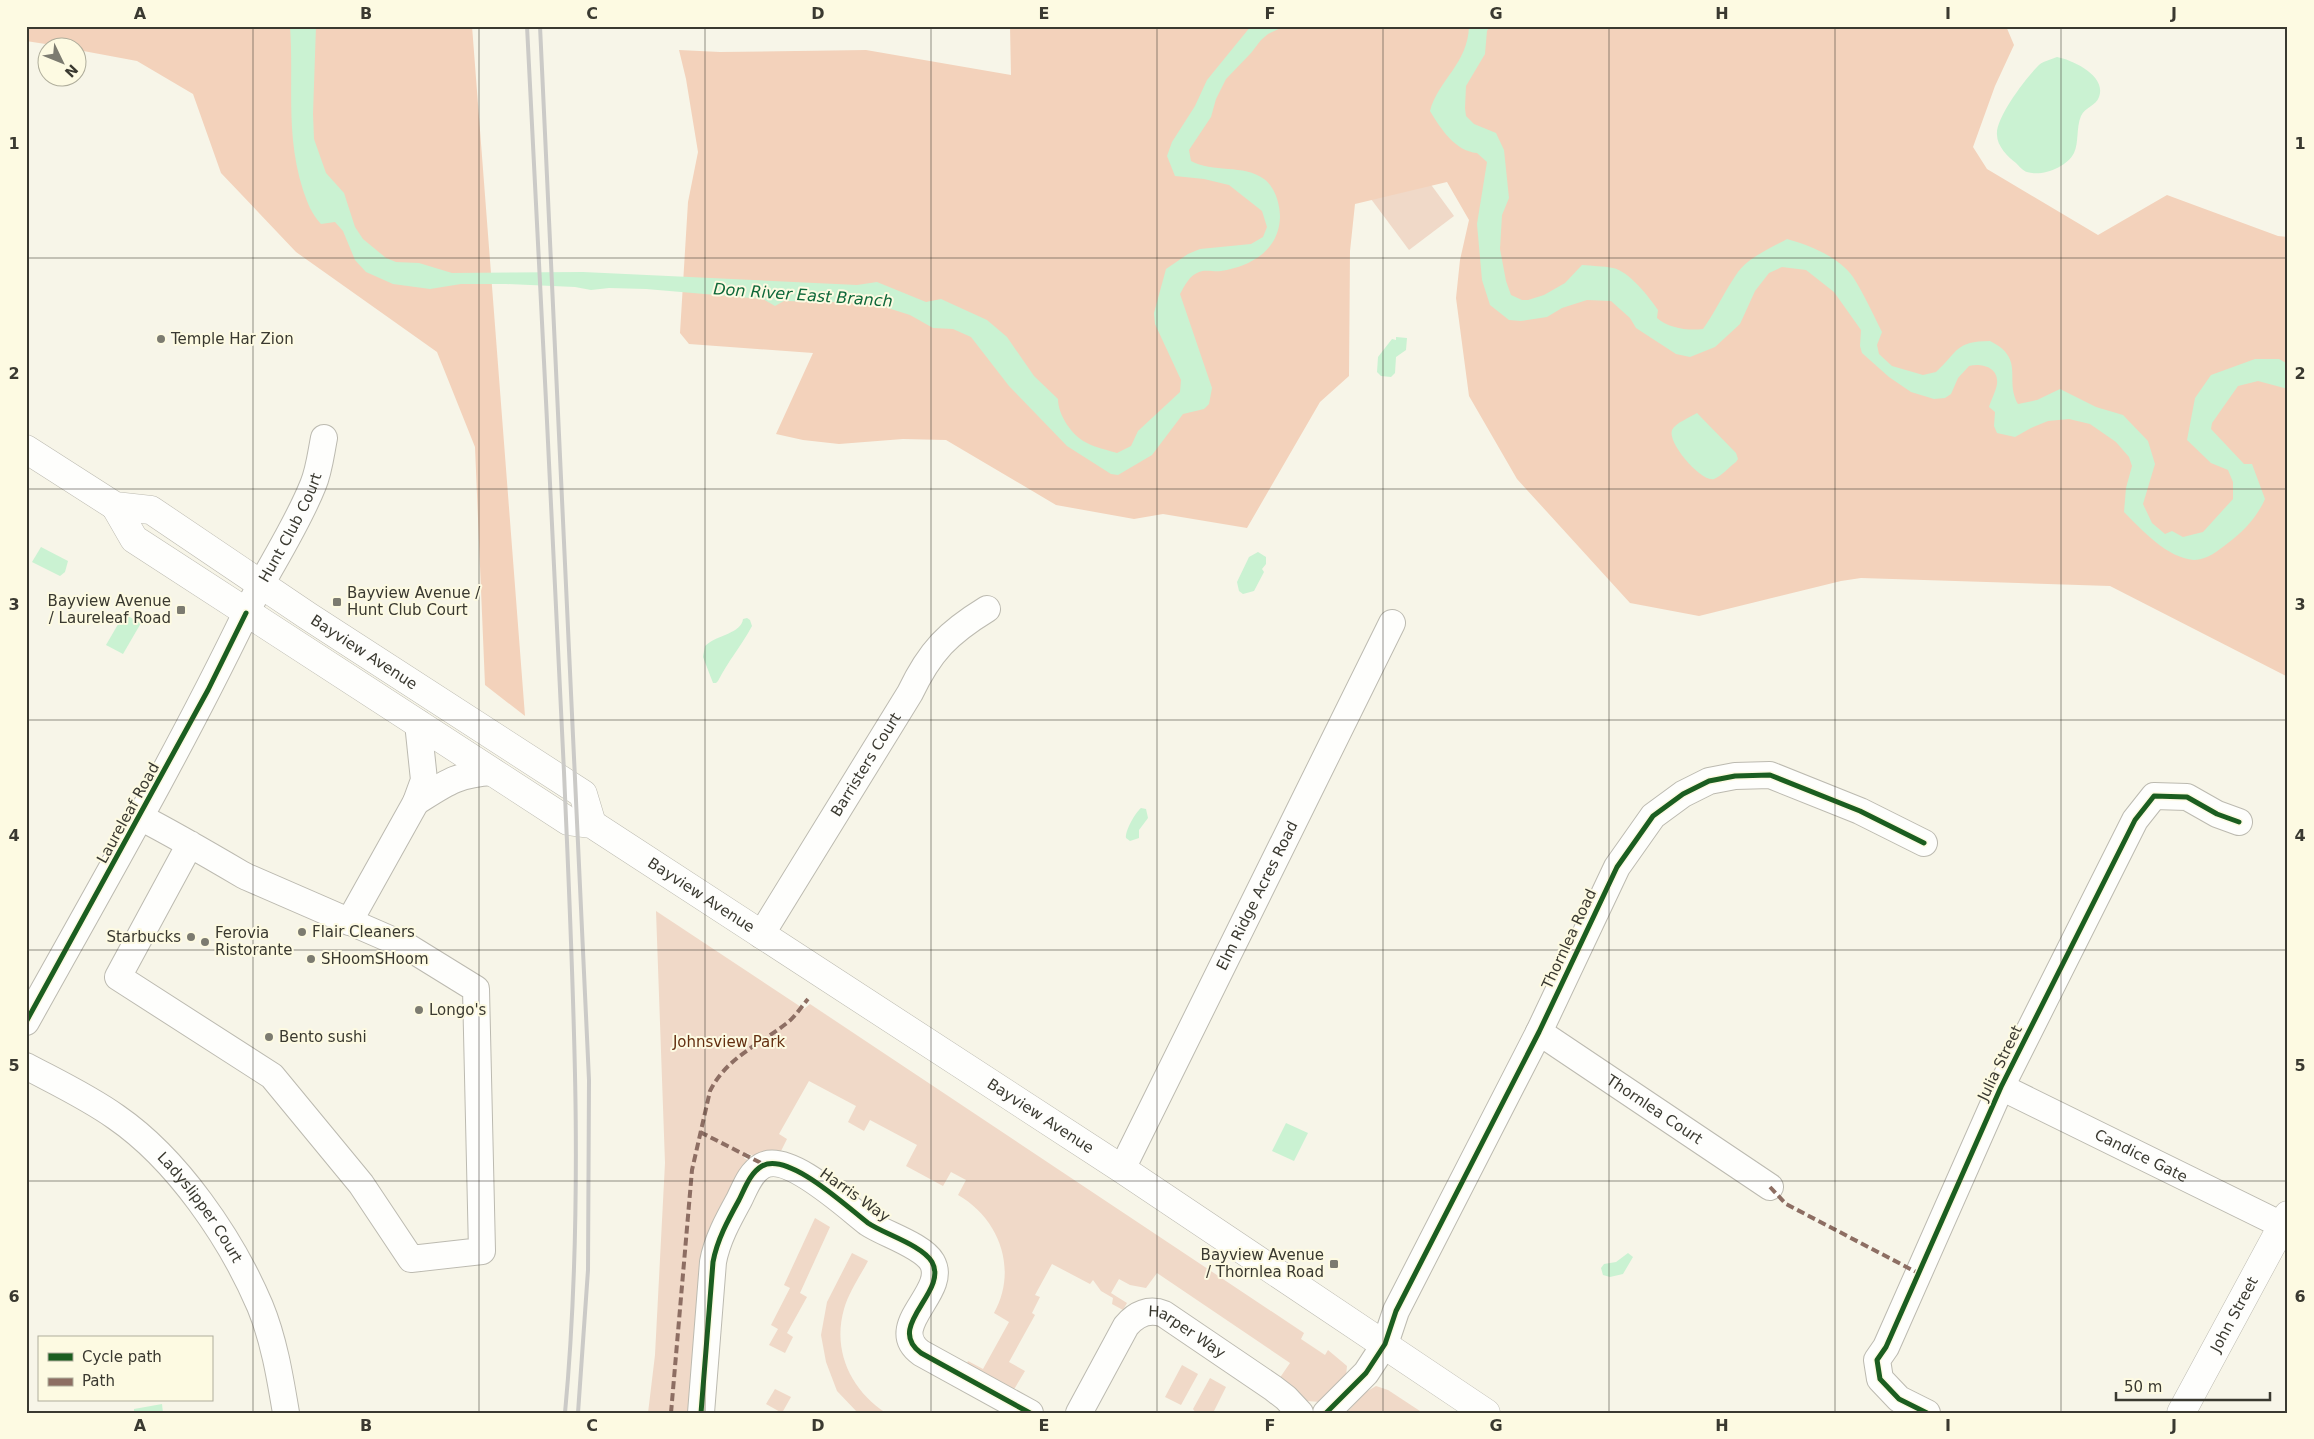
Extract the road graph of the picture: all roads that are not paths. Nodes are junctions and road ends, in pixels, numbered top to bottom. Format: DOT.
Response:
graph roads {
  1 [pos="324,438"];
  2 [pos="26,449"];
  3 [pos="115,506"];
  4 [pos="261,584"];
  5 [pos="987,609"];
  6 [pos="246,613"];
  7 [pos="1392,623"];
  8 [pos="418,723"];
  9 [pos="493,772"];
  10 [pos="416,802"];
  11 [pos="140,817"];
  12 [pos="2238,822"];
  13 [pos="592,824"];
  14 [pos="1924,843"];
  15 [pos="190,844"];
  16 [pos="349,922"];
  17 [pos="761,935"];
  18 [pos="26,1022"];
  19 [pos="1539,1032"];
  20 [pos="26,1066"];
  21 [pos="2001,1087"];
  22 [pos="1122,1169"];
  23 [pos="1770,1187"];
  24 [pos="2286,1223"];
  25 [pos="1385,1344"];
  26 [pos="286,1413"];
  27 [pos="700,1413"];
  28 [pos="1030,1413"];
  29 [pos="1079,1413"];
  30 [pos="1300,1413"];
  31 [pos="1326,1413"];
  32 [pos="1486,1413"];
  33 [pos="1928,1413"];
  34 [pos="2181,1413"];
  1 -- 4 [label="street, Hunt Club Court"];
  2 -- 3 [label="main road, Bayview Avenue"];
  3 -- 4 [label="main road, Bayview Avenue"];
  3 -- 6 [label="main road, Bayview Avenue"];
  4 -- 6 [label="street, Hunt Club Court"];
  4 -- 13 [label="main road, Bayview Avenue"];
  5 -- 17 [label="street, Barristers Court"];
  6 -- 8 [label="main road, Bayview Avenue"];
  6 -- 11 [label="street, Laureleaf Road"];
  7 -- 22 [label="street, Elm Ridge Acres Road"];
  8 -- 9 [label="main road, Bayview Avenue"];
  8 -- 10 [label="street"];
  9 -- 10 [label="street"];
  9 -- 13 [label="main road, Bayview Avenue"];
  10 -- 16 [label="street"];
  11 -- 15 [label="street"];
  11 -- 18 [label="street, Laureleaf Road"];
  12 -- 21 [label="street, Julia Street"];
  13 -- 17 [label="main road, Bayview Avenue"];
  14 -- 19 [label="street, Thornlea Road"];
  15 -- 16 [label="street"];
  15 -- 16 [label="street"];
  17 -- 22 [label="main road, Bayview Avenue"];
  19 -- 23 [label="street, Thornlea Court"];
  19 -- 25 [label="street, Thornlea Road"];
  20 -- 26 [label="street, Ladyslipper Court"];
  21 -- 24 [label="street, Candice Gate"];
  21 -- 33 [label="street, Julia Street"];
  22 -- 25 [label="main road, Bayview Avenue"];
  24 -- 34 [label="main road, John Street"];
  25 -- 31 [label="street"];
  25 -- 32 [label="main road, Bayview Avenue"];
  27 -- 28 [label="street, Harris Way"];
  29 -- 30 [label="street, Harper Way"];
}
